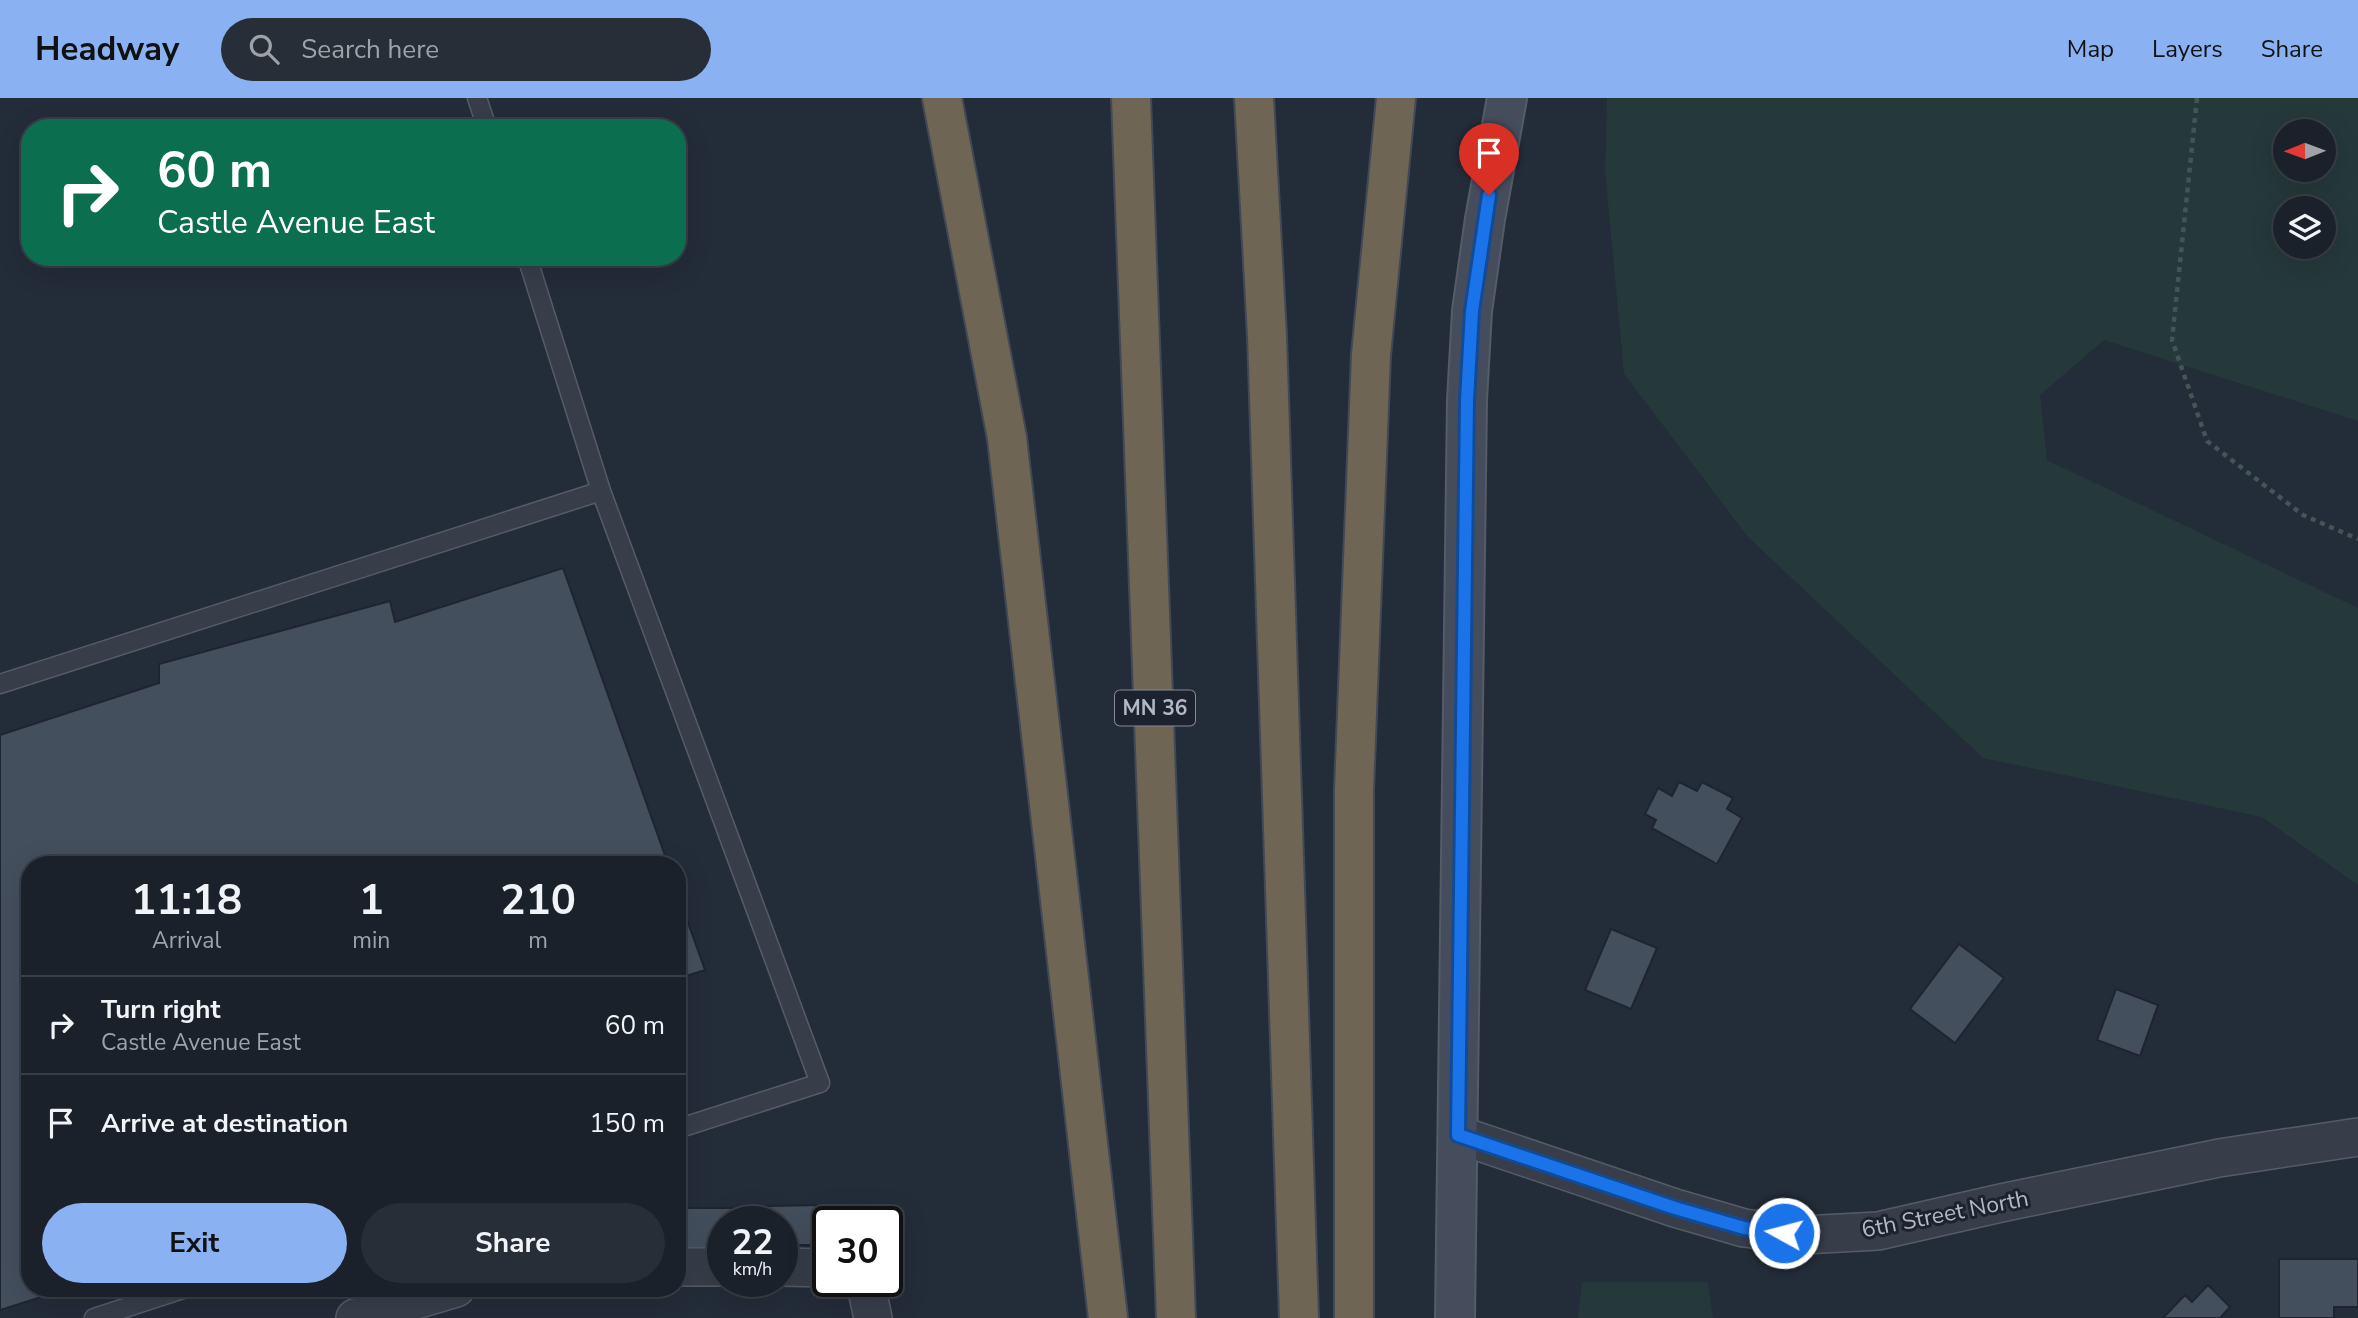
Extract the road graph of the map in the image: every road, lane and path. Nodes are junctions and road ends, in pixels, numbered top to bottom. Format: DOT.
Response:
graph roads {
  1 [pos="477,98"];
  2 [pos="942,98"];
  3 [pos="1132,98"];
  4 [pos="1254,98"];
  5 [pos="1396,98"];
  6 [pos="1507,98"];
  7 [pos="2197,98"];
  8 [pos="483,119"];
  9 [pos="530,266"];
  10 [pos="601,491"];
  11 [pos="2358,539"];
  12 [pos="0,684"];
  13 [pos="686,1126"];
  14 [pos="1458,1135"];
  15 [pos="2358,1137"];
  16 [pos="686,1267"];
  17 [pos="707,1267"];
  18 [pos="158,1297"];
  19 [pos="426,1297"];
  20 [pos="868,1297"];
  21 [pos="94,1318"];
  22 [pos="355,1318"];
  23 [pos="873,1318"];
  24 [pos="1108,1318"];
  25 [pos="1176,1318"];
  26 [pos="1299,1318"];
  27 [pos="1353,1318"];
  28 [pos="1455,1318"];
  1 -- 8 [label="lane"];
  2 -- 24 [label="highway"];
  3 -- 25 [label="highway, MN 36"];
  4 -- 26 [label="highway"];
  5 -- 27 [label="highway"];
  6 -- 14 [label="street"];
  7 -- 11 [label="path"];
  9 -- 10 [label="lane"];
  10 -- 12 [label="lane"];
  10 -- 13 [label="lane"];
  14 -- 15 [label="street, 6th Street North"];
  14 -- 28 [label="street"];
  16 -- 17 [label="street"];
  18 -- 21 [label="lane"];
  19 -- 22 [label="street"];
  20 -- 23 [label="street"];
}
